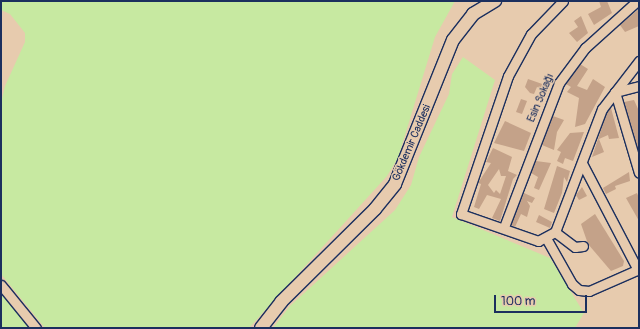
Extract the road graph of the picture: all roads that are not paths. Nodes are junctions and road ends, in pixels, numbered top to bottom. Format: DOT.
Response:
graph roads {
  1 [pos="495,1"];
  2 [pos="563,1"];
  3 [pos="637,1"];
  4 [pos="639,61"];
  5 [pos="639,86"];
  6 [pos="615,92"];
  7 [pos="582,163"];
  8 [pos="639,173"];
  9 [pos="504,227"];
  10 [pos="555,232"];
  11 [pos="546,238"];
  12 [pos="583,246"];
  13 [pos="639,269"];
  14 [pos="1,284"];
  15 [pos="36,328"];
  16 [pos="261,328"];
  1 -- 16 [label="main road, Gökdemir Caddesi"];
  2 -- 9 [label="street"];
  3 -- 9 [label="street, Esin Sokağı"];
  4 -- 6 [label="street"];
  5 -- 6 [label="street"];
  6 -- 7 [label="street"];
  6 -- 8 [label="street"];
  7 -- 10 [label="street"];
  7 -- 13 [label="street"];
  9 -- 11 [label="street"];
  10 -- 11 [label="street"];
  10 -- 12 [label="street"];
  11 -- 13 [label="street"];
  14 -- 15 [label="street"];
}
